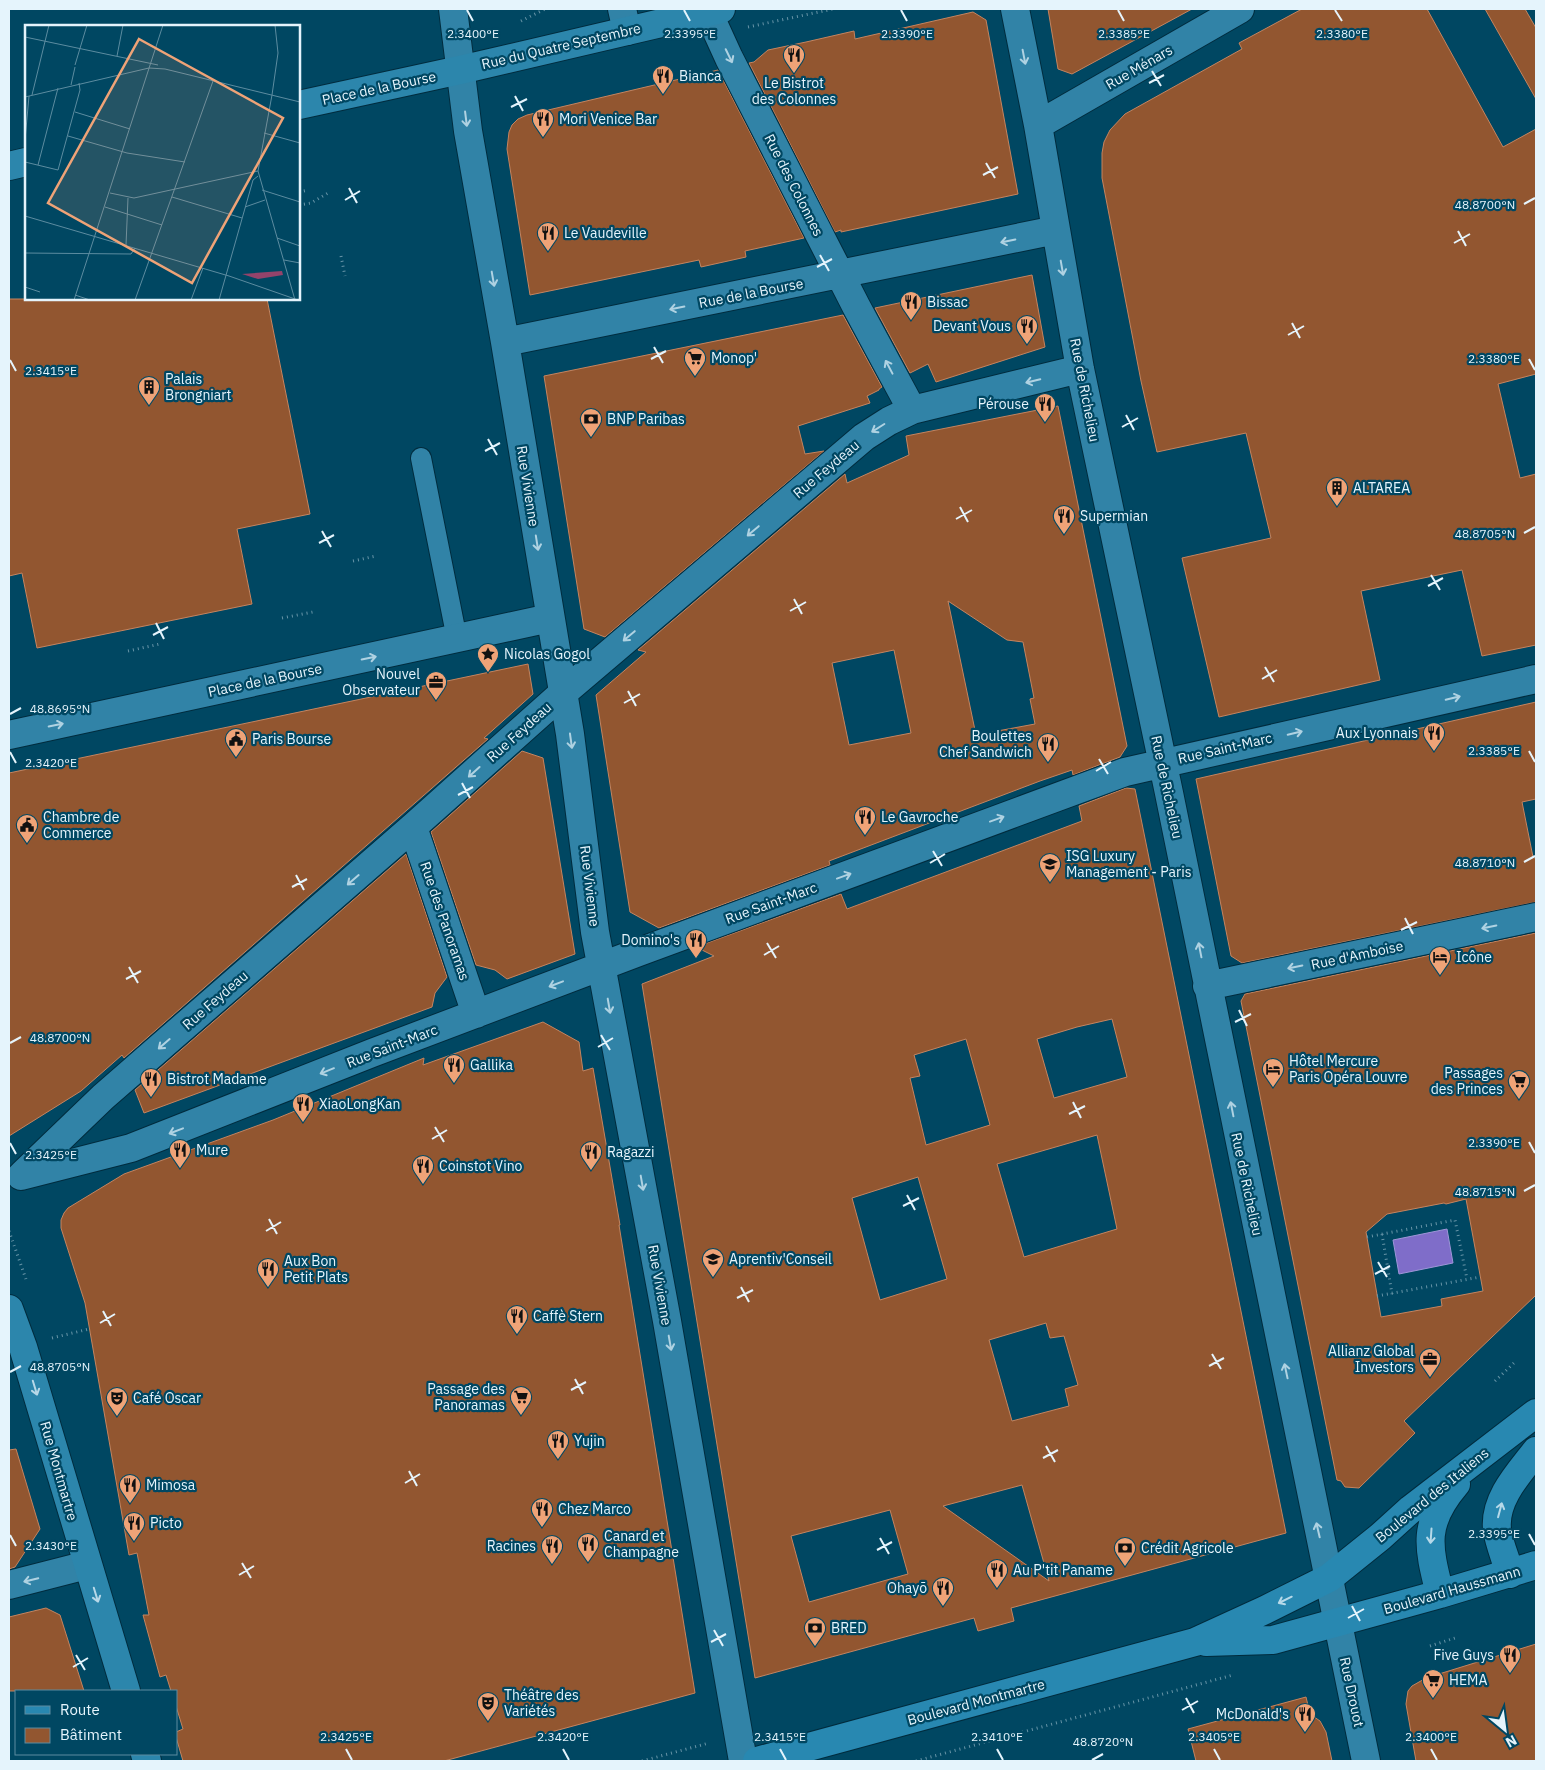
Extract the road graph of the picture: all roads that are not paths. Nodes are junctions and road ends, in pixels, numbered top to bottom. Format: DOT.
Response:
graph roads {
  1 [pos="454,9"];
  2 [pos="1015,9"];
  3 [pos="1240,9"];
  4 [pos="716,18"];
  5 [pos="624,20"];
  6 [pos="460,70"];
  7 [pos="300,105"];
  8 [pos="1038,125"];
  9 [pos="25,162"];
  10 [pos="9,166"];
  11 [pos="1056,230"];
  12 [pos="840,275"];
  13 [pos="505,342"];
  14 [pos="1080,369"];
  15 [pos="912,410"];
  16 [pos="421,458"];
  17 [pos="550,618"];
  18 [pos="456,639"];
  19 [pos="1536,679"];
  20 [pos="563,693"];
  21 [pos="9,736"];
  22 [pos="1162,762"];
  23 [pos="413,827"];
  24 [pos="1536,918"];
  25 [pos="602,967"];
  26 [pos="1207,986"];
  27 [pos="476,1014"];
  28 [pos="15,1180"];
  29 [pos="9,1309"];
  30 [pos="1536,1413"];
  31 [pos="1498,1442"];
  32 [pos="1536,1451"];
  33 [pos="87,1565"];
  34 [pos="1536,1565"];
  35 [pos="1510,1574"];
  36 [pos="1329,1578"];
  37 [pos="9,1585"];
  38 [pos="1440,1594"];
  39 [pos="1338,1622"];
  40 [pos="1195,1642"];
  41 [pos="126,1690"];
  42 [pos="743,1761"];
  43 [pos="757,1761"];
  44 [pos="1366,1761"];
  1 -- 6 [label="street, Rue Vivienne"];
  2 -- 8 [label="street, Rue de Richelieu, one-way"];
  3 -- 8 [label="street, Rue Ménars"];
  4 -- 5 [label="main road, Rue du Quatre Septembre"];
  4 -- 12 [label="street, Rue des Colonnes, one-way"];
  5 -- 6 [label="main road, Rue du Quatre Septembre"];
  6 -- 7 [label="main road, Place de la Bourse"];
  6 -- 13 [label="street, Rue Vivienne, one-way"];
  8 -- 11 [label="street, Rue de Richelieu"];
  9 -- 10 [label="main road"];
  11 -- 12 [label="street, Rue de la Bourse, one-way"];
  11 -- 14 [label="street, Rue de Richelieu, one-way"];
  12 -- 13 [label="street, Rue de la Bourse, one-way"];
  15 -- 12 [label="street, Rue des Colonnes, one-way"];
  13 -- 17 [label="street, Rue Vivienne, one-way"];
  14 -- 15 [label="street, Rue Feydeau, one-way"];
  14 -- 22 [label="street, Rue de Richelieu"];
  15 -- 20 [label="street, Rue Feydeau, one-way"];
  16 -- 18 [label="lane"];
  17 -- 18 [label="street, Place de la Bourse"];
  17 -- 20 [label="street, Rue Vivienne"];
  21 -- 18 [label="street, Place de la Bourse, one-way"];
  22 -- 19 [label="street, Rue Saint-Marc, one-way"];
  20 -- 23 [label="street, Rue Feydeau, one-way"];
  20 -- 25 [label="street, Rue Vivienne, one-way"];
  25 -- 22 [label="street, Rue Saint-Marc, one-way"];
  26 -- 22 [label="street, Rue de Richelieu, one-way"];
  23 -- 27 [label="street, Rue des Panoramas"];
  23 -- 28 [label="street, Rue Feydeau, one-way"];
  24 -- 26 [label="street, Rue d'Amboise, one-way"];
  25 -- 27 [label="street, Rue Saint-Marc, one-way"];
  25 -- 42 [label="street, Rue Vivienne, one-way"];
  36 -- 26 [label="street, Rue de Richelieu, one-way"];
  27 -- 28 [label="street, Rue Saint-Marc, one-way"];
  29 -- 33 [label="main road, Rue Montmartre, one-way"];
  30 -- 31 [label="main road, Boulevard des Italiens"];
  31 -- 36 [label="main road, Boulevard des Italiens"];
  31 -- 38 [label="main road, one-way"];
  35 -- 32 [label="main road, one-way"];
  33 -- 37 [label="street, one-way"];
  33 -- 41 [label="main road, Rue Montmartre, one-way"];
  34 -- 35 [label="main road, Boulevard Haussmann"];
  35 -- 38 [label="main road, Boulevard Haussmann"];
  36 -- 39 [label="street, Rue de Richelieu"];
  36 -- 40 [label="main road, Boulevard Montmartre, one-way"];
  38 -- 39 [label="main road, Boulevard Haussmann"];
  39 -- 40 [label="main road, Boulevard Montmartre"];
  39 -- 44 [label="street, Rue Drouot"];
  40 -- 43 [label="main road, Boulevard Montmartre"];
}
